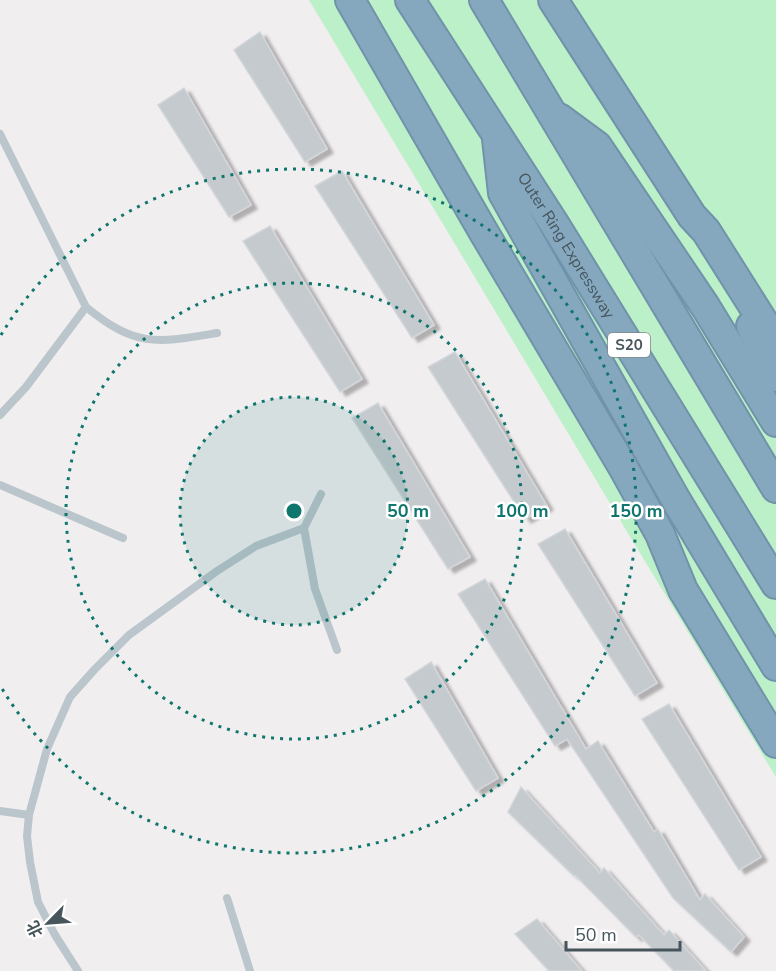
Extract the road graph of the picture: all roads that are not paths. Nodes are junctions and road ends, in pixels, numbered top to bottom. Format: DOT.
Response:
graph roads {
  1 [pos="350,0"];
  2 [pos="410,0"];
  3 [pos="484,0"];
  4 [pos="553,0"];
  5 [pos="550,112"];
  6 [pos="0,134"];
  7 [pos="497,134"];
  8 [pos="692,216"];
  9 [pos="86,307"];
  10 [pos="217,333"];
  11 [pos="776,342"];
  12 [pos="776,377"];
  13 [pos="0,415"];
  14 [pos="776,422"];
  15 [pos="651,456"];
  16 [pos="0,485"];
  17 [pos="776,488"];
  18 [pos="321,494"];
  19 [pos="304,528"];
  20 [pos="660,534"];
  21 [pos="123,538"];
  22 [pos="689,572"];
  23 [pos="776,584"];
  24 [pos="337,650"];
  25 [pos="776,666"];
  26 [pos="776,715"];
  27 [pos="776,743"];
  28 [pos="0,811"];
  29 [pos="29,815"];
  30 [pos="227,898"];
  31 [pos="78,971"];
  32 [pos="250,971"];
  1 -- 20 [label="highway"];
  2 -- 7 [label="highway, Outer Ring Expressway / S20"];
  3 -- 5 [label="highway"];
  4 -- 8 [label="highway"];
  5 -- 14 [label="highway"];
  5 -- 17 [label="highway"];
  6 -- 9 [label="lane"];
  7 -- 15 [label="highway"];
  7 -- 23 [label="highway, Outer Ring Expressway / S20"];
  8 -- 11 [label="highway"];
  8 -- 12 [label="highway"];
  9 -- 10 [label="lane"];
  9 -- 13 [label="lane"];
  15 -- 22 [label="highway"];
  15 -- 25 [label="highway"];
  16 -- 21 [label="lane"];
  18 -- 19 [label="lane"];
  19 -- 24 [label="lane"];
  19 -- 29 [label="lane"];
  20 -- 22 [label="highway"];
  20 -- 27 [label="highway"];
  22 -- 26 [label="highway"];
  28 -- 29 [label="lane"];
  29 -- 31 [label="lane"];
  30 -- 32 [label="lane"];
}
